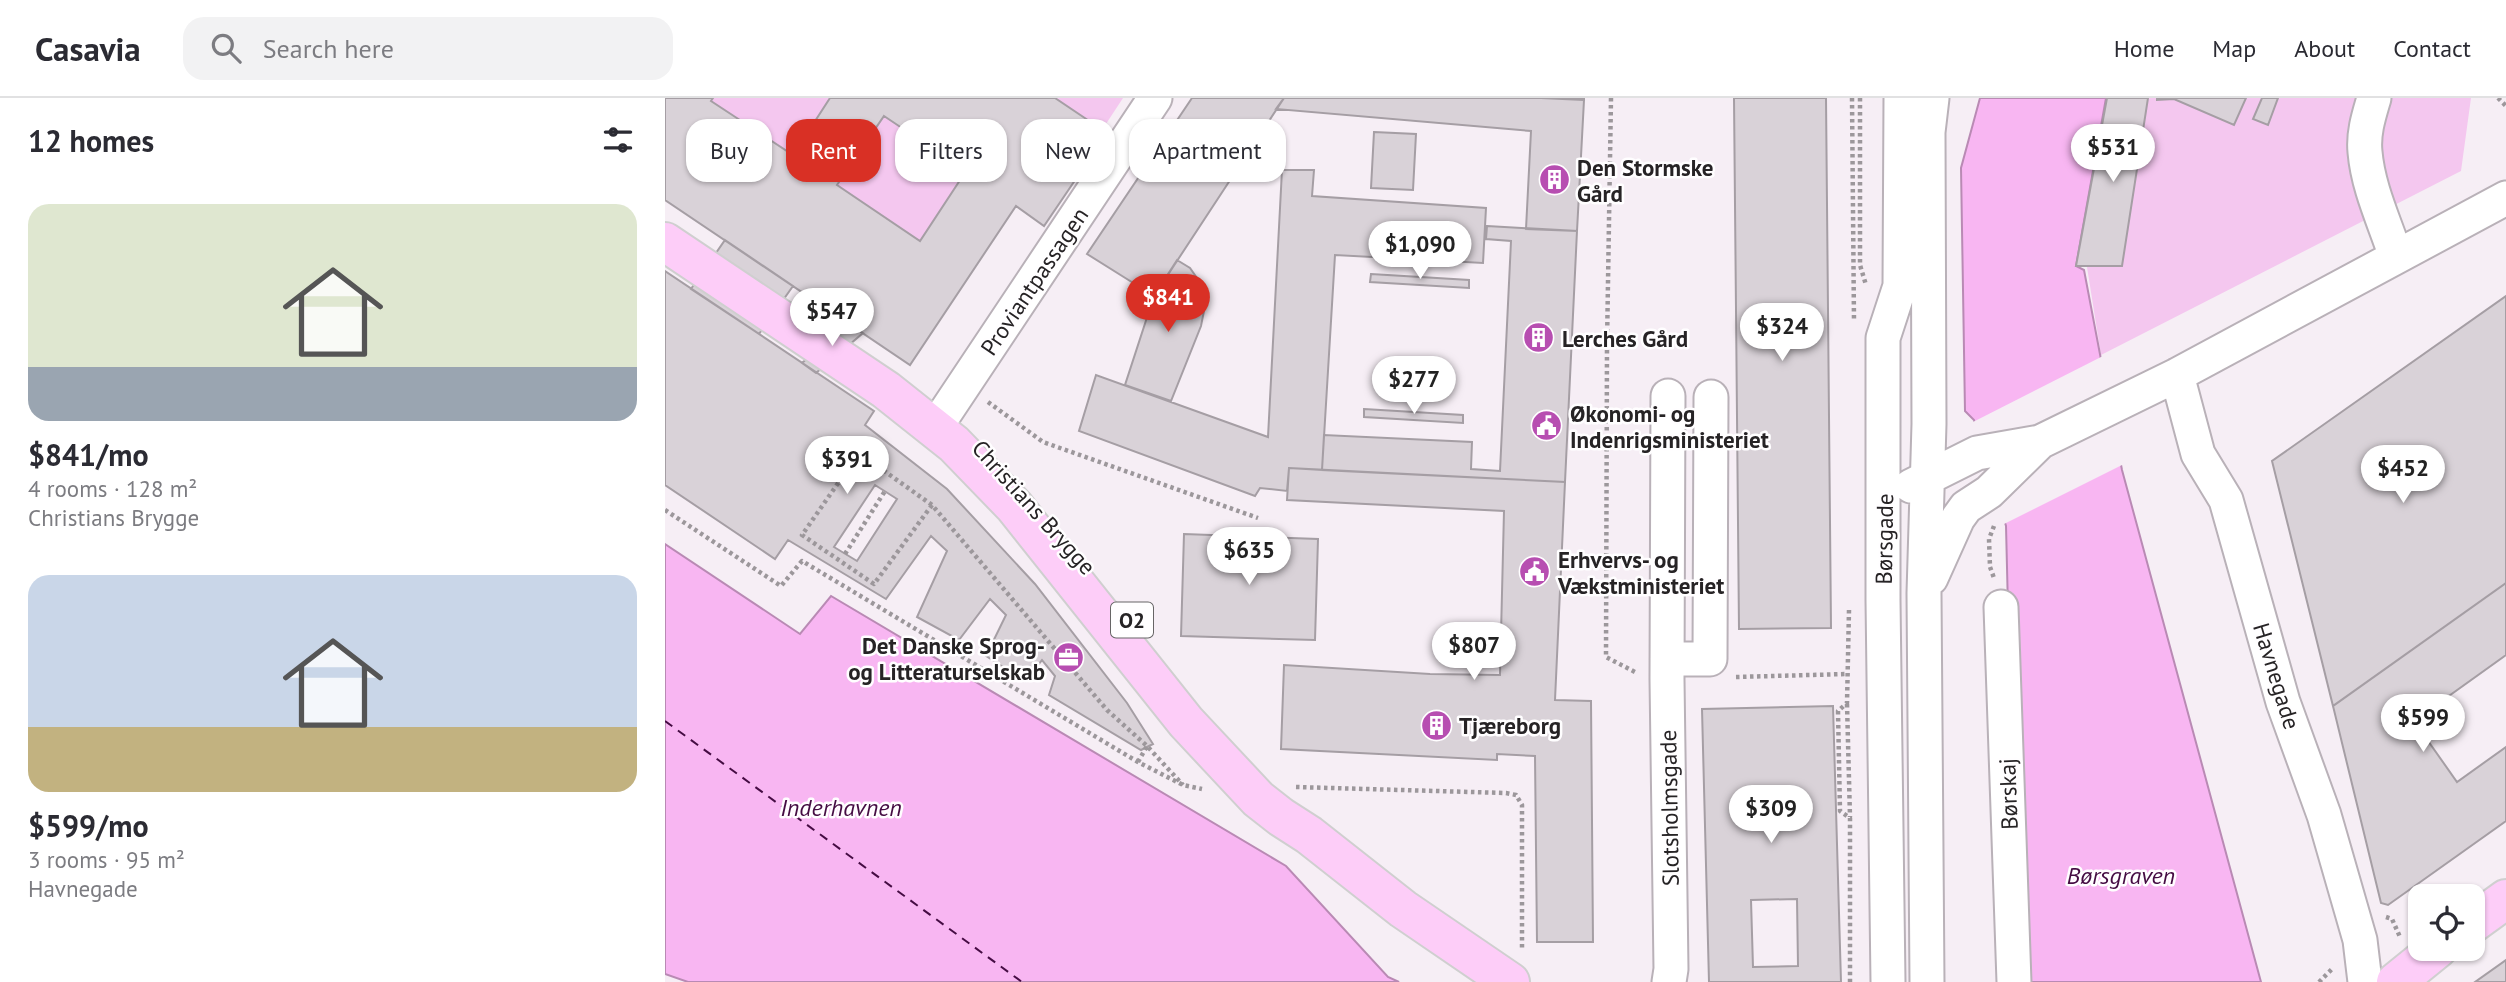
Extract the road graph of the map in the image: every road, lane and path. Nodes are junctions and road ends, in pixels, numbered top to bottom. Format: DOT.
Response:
graph roads {
  1 [pos="1155,98"];
  2 [pos="1611,98"];
  3 [pos="1852,98"];
  4 [pos="1860,98"];
  5 [pos="1901,98"];
  6 [pos="1932,98"];
  7 [pos="2374,98"];
  8 [pos="2498,98"];
  9 [pos="2506,106"];
  10 [pos="2506,198"];
  11 [pos="665,219"];
  12 [pos="665,242"];
  13 [pos="2396,257"];
  14 [pos="1867,289"];
  15 [pos="1854,329"];
  16 [pos="2177,375"];
  17 [pos="1668,396"];
  18 [pos="1711,397"];
  19 [pos="948,409"];
  20 [pos="2040,442"];
  21 [pos="1928,477"];
  22 [pos="885,491"];
  23 [pos="1885,501"];
  24 [pos="932,505"];
  25 [pos="665,510"];
  26 [pos="1258,518"];
  27 [pos="1994,531"];
  28 [pos="845,554"];
  29 [pos="836,569"];
  30 [pos="830,578"];
  31 [pos="1924,593"];
  32 [pos="1849,605"];
  33 [pos="2001,607"];
  34 [pos="1667,661"];
  35 [pos="1847,674"];
  36 [pos="1735,677"];
  37 [pos="1847,703"];
  38 [pos="1147,746"];
  39 [pos="1137,762"];
  40 [pos="1183,785"];
  41 [pos="1209,790"];
  42 [pos="1279,794"];
  43 [pos="1850,818"];
  44 [pos="1310,835"];
  45 [pos="2506,899"];
  46 [pos="2485,914"];
  47 [pos="2422,961"];
  48 [pos="1516,968"];
  49 [pos="1669,982"];
  50 [pos="1850,982"];
  51 [pos="1888,982"];
  52 [pos="1927,982"];
  53 [pos="2014,982"];
  54 [pos="2365,982"];
  55 [pos="2396,982"];
  1 -- 19 [label="street, Proviantpassagen"];
  2 -- 34 [label="path"];
  3 -- 15 [label="path"];
  4 -- 14 [label="path"];
  5 -- 23 [label="street, Børsgade"];
  6 -- 21 [label="street, Børsgade"];
  7 -- 13 [label="street"];
  8 -- 9 [label="path"];
  10 -- 13 [label="street"];
  11 -- 19 [label="main road, Christians Brygge / O2"];
  12 -- 19 [label="main road, Christians Brygge / O2"];
  13 -- 16 [label="street"];
  16 -- 20 [label="street"];
  16 -- 54 [label="street, Havnegade"];
  17 -- 34 [label="street, Slotsholmsgade"];
  18 -- 34 [label="street"];
  19 -- 26 [label="path"];
  19 -- 42 [label="main road, Christians Brygge / O2"];
  19 -- 44 [label="main road, Christians Brygge / O2"];
  20 -- 21 [label="street"];
  20 -- 31 [label="street"];
  21 -- 23 [label="street"];
  21 -- 31 [label="street, Børsgade"];
  22 -- 28 [label="path"];
  23 -- 51 [label="street, Børsgade"];
  24 -- 24 [label="path"];
  24 -- 38 [label="path"];
  25 -- 30 [label="path"];
  27 -- 33 [label="path"];
  29 -- 30 [label="path"];
  30 -- 39 [label="path"];
  31 -- 52 [label="street, Børsgade"];
  32 -- 35 [label="path"];
  33 -- 53 [label="street, Børskaj"];
  34 -- 49 [label="street, Slotsholmsgade"];
  35 -- 36 [label="path"];
  35 -- 37 [label="path"];
  37 -- 43 [label="path"];
  37 -- 43 [label="path"];
  38 -- 39 [label="path"];
  38 -- 40 [label="path"];
  39 -- 40 [label="path"];
  40 -- 41 [label="path"];
  42 -- 44 [label="main road, Christians Brygge / O2"];
  42 -- 48 [label="path"];
  43 -- 50 [label="path"];
  44 -- 48 [label="main road, Christians Brygge / O2"];
  45 -- 46 [label="main road"];
  47 -- 55 [label="main road"];
}
